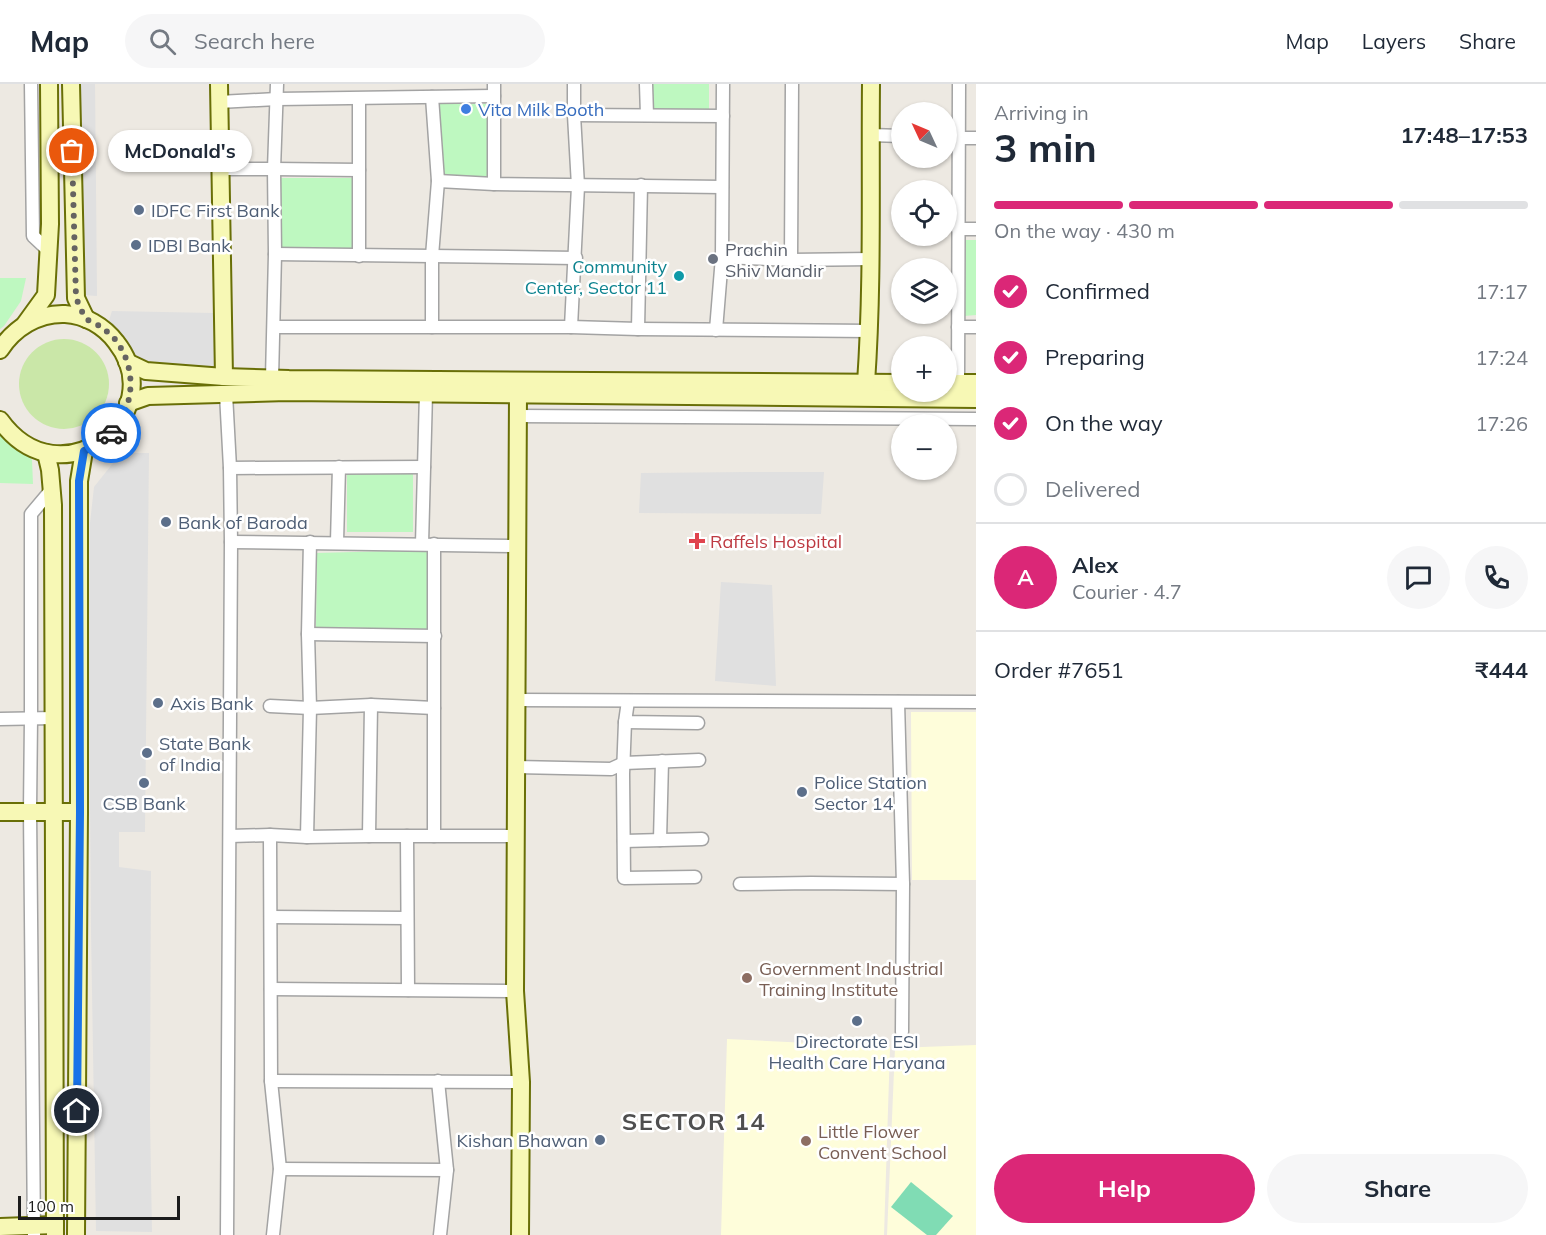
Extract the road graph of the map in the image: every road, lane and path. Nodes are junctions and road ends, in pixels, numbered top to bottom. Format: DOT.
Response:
graph roads {
  1 [pos="31,84"];
  2 [pos="49,84"];
  3 [pos="71,84"];
  4 [pos="219,84"];
  5 [pos="277,84"];
  6 [pos="574,84"];
  7 [pos="646,84"];
  8 [pos="723,84"];
  9 [pos="792,84"];
  10 [pos="870,84"];
  11 [pos="959,84"];
  12 [pos="494,90"];
  13 [pos="432,98"];
  14 [pos="277,99"];
  15 [pos="359,99"];
  16 [pos="219,102"];
  17 [pos="957,102"];
  18 [pos="647,115"];
  19 [pos="574,116"];
  20 [pos="723,116"];
  21 [pos="870,135"];
  22 [pos="891,136"];
  23 [pos="957,138"];
  24 [pos="976,138"];
  25 [pos="955,168"];
  26 [pos="274,169"];
  27 [pos="220,170"];
  28 [pos="359,170"];
  29 [pos="438,181"];
  30 [pos="494,184"];
  31 [pos="641,185"];
  32 [pos="578,186"];
  33 [pos="722,187"];
  34 [pos="958,229"];
  35 [pos="976,229"];
  36 [pos="49,251"];
  37 [pos="274,254"];
  38 [pos="359,256"];
  39 [pos="432,256"];
  40 [pos="722,257"];
  41 [pos="576,258"];
  42 [pos="871,259"];
  43 [pos="790,260"];
  44 [pos="86,319"];
  45 [pos="24,325"];
  46 [pos="274,327"];
  47 [pos="432,327"];
  48 [pos="571,327"];
  49 [pos="958,327"];
  50 [pos="976,327"];
  51 [pos="638,329"];
  52 [pos="716,330"];
  53 [pos="870,331"];
  54 [pos="957,337"];
  55 [pos="0,350"];
  56 [pos="127,362"];
  57 [pos="224,377"];
  58 [pos="272,378"];
  59 [pos="866,383"];
  60 [pos="891,383"];
  61 [pos="976,383"];
  62 [pos="957,387"];
  63 [pos="891,389"];
  64 [pos="957,390"];
  65 [pos="426,393"];
  66 [pos="226,394"];
  67 [pos="518,394"];
  68 [pos="976,399"];
  69 [pos="128,403"];
  70 [pos="518,416"];
  71 [pos="891,419"];
  72 [pos="957,419"];
  73 [pos="976,419"];
  74 [pos="0,420"];
  75 [pos="84,451"];
  76 [pos="46,453"];
  77 [pos="339,467"];
  78 [pos="424,467"];
  79 [pos="230,468"];
  80 [pos="52,489"];
  81 [pos="231,542"];
  82 [pos="310,542"];
  83 [pos="337,543"];
  84 [pos="428,544"];
  85 [pos="517,546"];
  86 [pos="308,634"];
  87 [pos="435,636"];
  88 [pos="516,700"];
  89 [pos="628,700"];
  90 [pos="898,702"];
  91 [pos="976,702"];
  92 [pos="371,705"];
  93 [pos="270,706"];
  94 [pos="310,708"];
  95 [pos="434,708"];
  96 [pos="31,718"];
  97 [pos="54,718"];
  98 [pos="0,719"];
  99 [pos="625,722"];
  100 [pos="698,723"];
  101 [pos="699,760"];
  102 [pos="662,761"];
  103 [pos="624,763"];
  104 [pos="516,767"];
  105 [pos="30,811"];
  106 [pos="54,811"];
  107 [pos="0,812"];
  108 [pos="80,812"];
  109 [pos="270,835"];
  110 [pos="230,836"];
  111 [pos="369,836"];
  112 [pos="407,836"];
  113 [pos="434,836"];
  114 [pos="516,836"];
  115 [pos="308,837"];
  116 [pos="702,839"];
  117 [pos="660,840"];
  118 [pos="624,841"];
  119 [pos="695,877"];
  120 [pos="740,884"];
  121 [pos="903,884"];
  122 [pos="271,917"];
  123 [pos="407,918"];
  124 [pos="271,989"];
  125 [pos="408,990"];
  126 [pos="515,991"];
  127 [pos="902,1032"];
  128 [pos="271,1081"];
  129 [pos="438,1081"];
  130 [pos="521,1082"];
  131 [pos="280,1169"];
  132 [pos="447,1170"];
  133 [pos="0,1227"];
  134 [pos="55,1230"];
  135 [pos="34,1231"];
  136 [pos="76,1235"];
  137 [pos="227,1235"];
  138 [pos="273,1235"];
  139 [pos="440,1235"];
  140 [pos="520,1235"];
  1 -- 36 [label="street"];
  2 -- 36 [label="street"];
  3 -- 44 [label="street"];
  4 -- 16 [label="street"];
  5 -- 14 [label="street"];
  6 -- 19 [label="street"];
  7 -- 18 [label="street"];
  8 -- 20 [label="street"];
  9 -- 43 [label="street"];
  10 -- 21 [label="street"];
  11 -- 17 [label="street"];
  12 -- 13 [label="street"];
  12 -- 30 [label="street"];
  13 -- 15 [label="street"];
  13 -- 29 [label="street"];
  14 -- 15 [label="street"];
  14 -- 16 [label="street"];
  14 -- 26 [label="street"];
  15 -- 28 [label="street"];
  16 -- 27 [label="street"];
  18 -- 19 [label="street"];
  18 -- 20 [label="street"];
  19 -- 32 [label="street"];
  20 -- 33 [label="street"];
  21 -- 22 [label="street"];
  21 -- 42 [label="street"];
  23 -- 24 [label="street"];
  25 -- 34 [label="street"];
  26 -- 27 [label="street"];
  26 -- 28 [label="street"];
  26 -- 37 [label="street"];
  27 -- 57 [label="street"];
  28 -- 38 [label="street"];
  29 -- 30 [label="street"];
  29 -- 39 [label="street"];
  30 -- 32 [label="street"];
  31 -- 32 [label="street"];
  31 -- 33 [label="street"];
  31 -- 51 [label="street"];
  32 -- 41 [label="street"];
  33 -- 40 [label="street"];
  34 -- 35 [label="street"];
  34 -- 49 [label="street"];
  36 -- 45 [label="street"];
  37 -- 38 [label="street"];
  37 -- 46 [label="street"];
  38 -- 39 [label="street"];
  39 -- 41 [label="street"];
  39 -- 47 [label="street"];
  40 -- 43 [label="street"];
  40 -- 52 [label="street"];
  41 -- 48 [label="street"];
  42 -- 43 [label="street"];
  42 -- 53 [label="street"];
  44 -- 45 [label="street"];
  44 -- 56 [label="street"];
  45 -- 55 [label="street"];
  46 -- 47 [label="street"];
  46 -- 58 [label="street"];
  47 -- 48 [label="street"];
  48 -- 51 [label="street"];
  49 -- 50 [label="street"];
  49 -- 54 [label="street"];
  51 -- 52 [label="street"];
  52 -- 53 [label="street"];
  53 -- 59 [label="street"];
  56 -- 57 [label="street"];
  56 -- 69 [label="street"];
  57 -- 58 [label="street"];
  58 -- 59 [label="street"];
  59 -- 60 [label="street"];
  61 -- 62 [label="street"];
  63 -- 67 [label="street"];
  64 -- 68 [label="street"];
  65 -- 66 [label="street"];
  65 -- 67 [label="street"];
  65 -- 78 [label="street"];
  66 -- 69 [label="street"];
  66 -- 79 [label="street"];
  67 -- 70 [label="street"];
  69 -- 75 [label="street"];
  70 -- 71 [label="street"];
  70 -- 85 [label="street"];
  72 -- 73 [label="street"];
  74 -- 76 [label="street"];
  75 -- 76 [label="street"];
  75 -- 108 [label="street"];
  76 -- 80 [label="street"];
  77 -- 78 [label="street"];
  77 -- 79 [label="street"];
  77 -- 83 [label="street"];
  78 -- 84 [label="street"];
  79 -- 81 [label="street"];
  80 -- 96 [label="street"];
  80 -- 97 [label="street"];
  81 -- 82 [label="street"];
  81 -- 110 [label="street"];
  82 -- 83 [label="street"];
  82 -- 86 [label="street"];
  83 -- 84 [label="street"];
  84 -- 85 [label="street"];
  84 -- 87 [label="street"];
  85 -- 88 [label="street"];
  86 -- 87 [label="street"];
  86 -- 94 [label="street"];
  87 -- 95 [label="street"];
  88 -- 89 [label="street"];
  88 -- 104 [label="street"];
  89 -- 90 [label="street"];
  89 -- 99 [label="street"];
  90 -- 91 [label="street"];
  90 -- 121 [label="street"];
  92 -- 94 [label="street"];
  92 -- 95 [label="street"];
  92 -- 111 [label="street"];
  93 -- 94 [label="street"];
  94 -- 115 [label="street"];
  95 -- 113 [label="street"];
  96 -- 97 [label="street"];
  96 -- 98 [label="street"];
  96 -- 105 [label="street"];
  97 -- 106 [label="street"];
  99 -- 100 [label="street"];
  99 -- 103 [label="street"];
  101 -- 102 [label="street"];
  102 -- 103 [label="street"];
  102 -- 117 [label="street"];
  103 -- 104 [label="street"];
  103 -- 118 [label="street"];
  104 -- 114 [label="street"];
  105 -- 106 [label="street"];
  105 -- 107 [label="street"];
  105 -- 135 [label="street"];
  106 -- 108 [label="street"];
  106 -- 134 [label="street"];
  108 -- 136 [label="street"];
  109 -- 110 [label="street"];
  109 -- 115 [label="street"];
  109 -- 122 [label="street"];
  110 -- 137 [label="street"];
  111 -- 112 [label="street"];
  111 -- 115 [label="street"];
  112 -- 113 [label="street"];
  112 -- 123 [label="street"];
  113 -- 114 [label="street"];
  114 -- 126 [label="street"];
  116 -- 117 [label="street"];
  117 -- 118 [label="street"];
  118 -- 119 [label="street"];
  120 -- 121 [label="street"];
  121 -- 127 [label="street"];
  122 -- 123 [label="street"];
  122 -- 124 [label="street"];
  123 -- 125 [label="street"];
  124 -- 125 [label="street"];
  124 -- 128 [label="street"];
  125 -- 126 [label="street"];
  126 -- 130 [label="street"];
  128 -- 129 [label="street"];
  128 -- 131 [label="street"];
  129 -- 130 [label="street"];
  129 -- 132 [label="street"];
  130 -- 140 [label="street"];
  131 -- 132 [label="street"];
  131 -- 138 [label="street"];
  132 -- 139 [label="street"];
  133 -- 135 [label="street"];
  134 -- 135 [label="street"];
}
